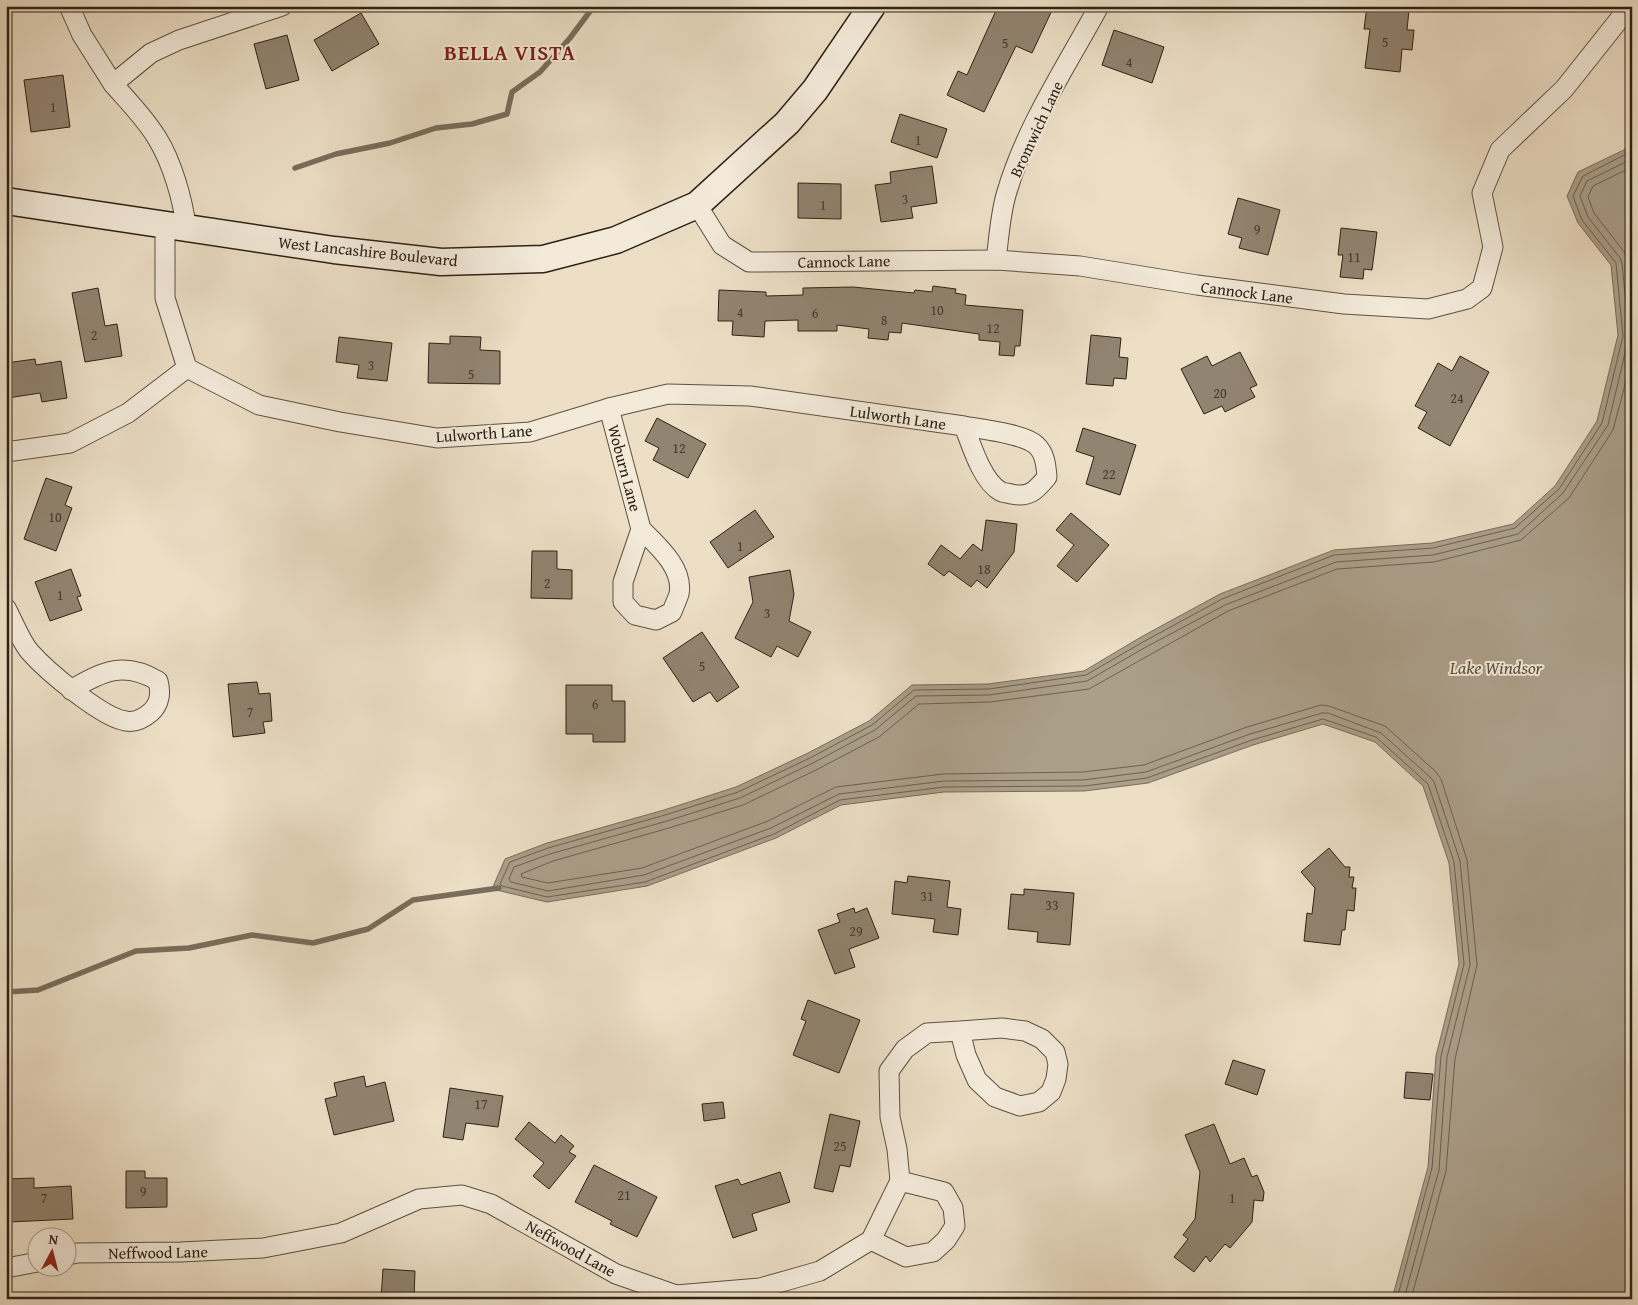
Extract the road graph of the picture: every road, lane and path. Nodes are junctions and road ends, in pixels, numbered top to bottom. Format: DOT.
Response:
graph roads {
  1 [pos="70,6"];
  2 [pos="282,6"];
  3 [pos="872,6"];
  4 [pos="1099,6"];
  5 [pos="1630,6"];
  6 [pos="112,84"];
  7 [pos="6,201"];
  8 [pos="697,205"];
  9 [pos="176,226"];
  10 [pos="996,260"];
  11 [pos="187,368"];
  12 [pos="609,408"];
  13 [pos="964,426"];
  14 [pos="6,452"];
  15 [pos="641,529"];
  16 [pos="6,608"];
  17 [pos="71,690"];
  18 [pos="960,1031"];
  19 [pos="900,1181"];
  20 [pos="871,1240"];
  21 [pos="78,1253"];
  22 [pos="28,1264"];
  23 [pos="6,1268"];
  1 -- 6 [label="street"];
  2 -- 6 [label="street"];
  3 -- 8 [label="main road, West Lancashire Boulevard"];
  4 -- 10 [label="street, Bromwich Lane"];
  5 -- 10 [label="street, Cannock Lane"];
  6 -- 9 [label="street"];
  7 -- 9 [label="main road, West Lancashire Boulevard"];
  8 -- 9 [label="main road, West Lancashire Boulevard"];
  8 -- 10 [label="street, Cannock Lane"];
  9 -- 11 [label="street"];
  11 -- 12 [label="street, Lulworth Lane"];
  11 -- 14 [label="street"];
  12 -- 13 [label="street, Lulworth Lane"];
  12 -- 15 [label="street, Woburn Lane"];
  13 -- 13 [label="street, Lulworth Lane"];
  16 -- 17 [label="street"];
  18 -- 18 [label="street"];
  18 -- 19 [label="street"];
  19 -- 20 [label="street"];
  19 -- 20 [label="street"];
  20 -- 21 [label="street, Neffwood Lane"];
  22 -- 23 [label="street"];
}
